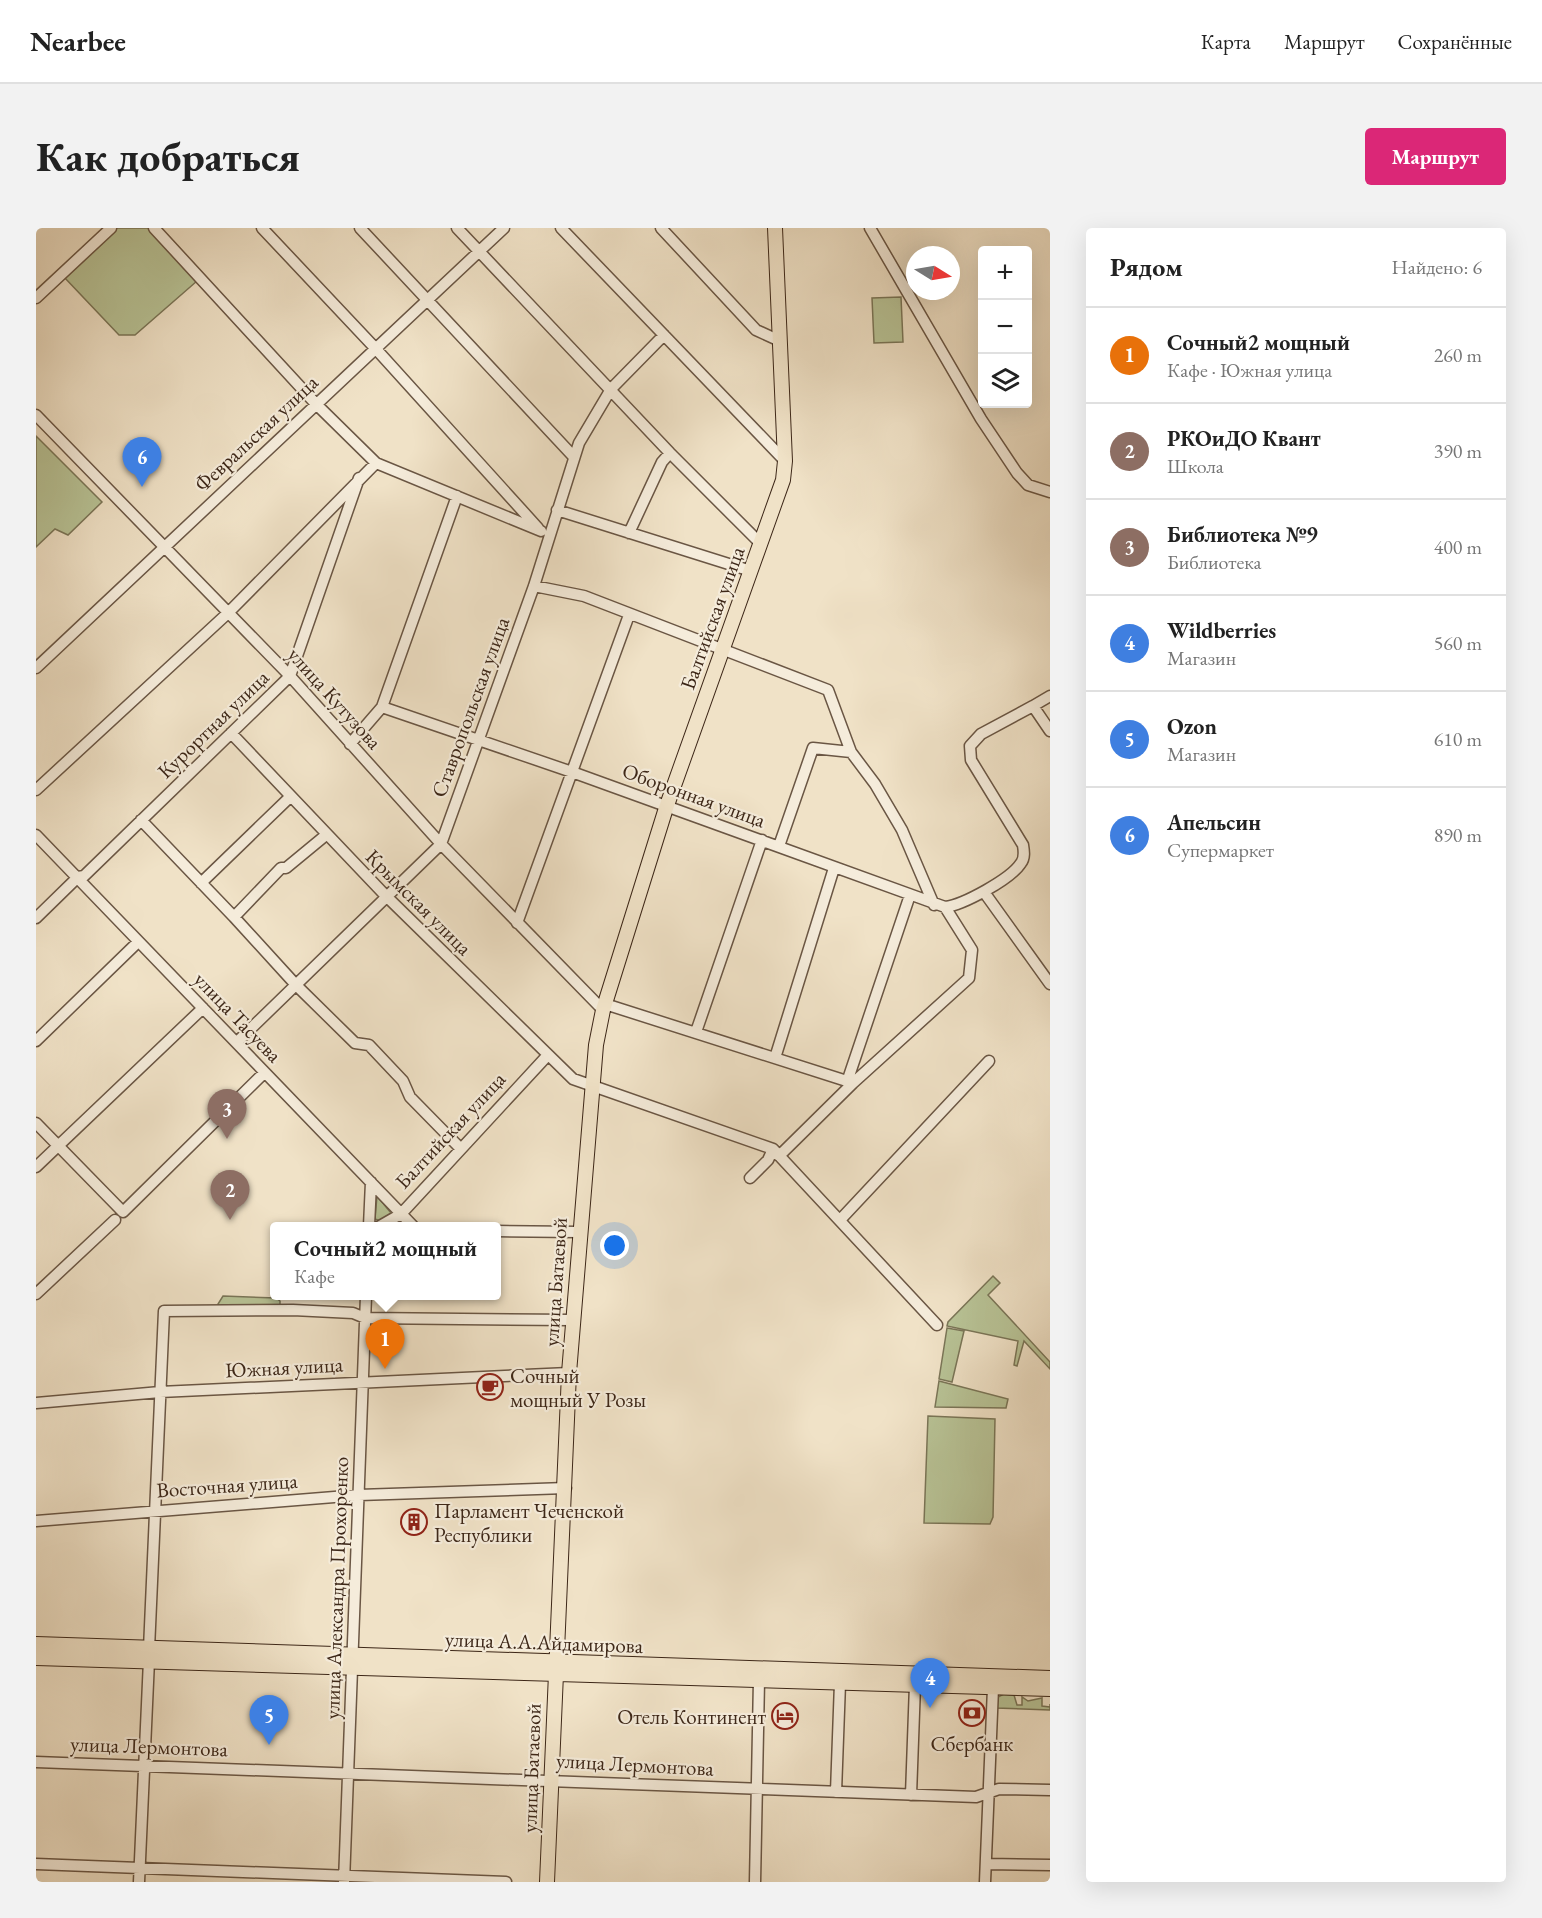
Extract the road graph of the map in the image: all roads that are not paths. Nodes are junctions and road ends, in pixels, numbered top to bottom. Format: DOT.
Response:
graph roads {
  1 [pos="111,228"];
  2 [pos="154,228"];
  3 [pos="262,228"];
  4 [pos="360,228"];
  5 [pos="457,228"];
  6 [pos="504,228"];
  7 [pos="561,228"];
  8 [pos="661,228"];
  9 [pos="775,228"];
  10 [pos="870,228"];
  11 [pos="479,252"];
  12 [pos="36,298"];
  13 [pos="427,299"];
  14 [pos="664,335"];
  15 [pos="780,341"];
  16 [pos="376,349"];
  17 [pos="611,388"];
  18 [pos="316,404"];
  19 [pos="36,415"];
  20 [pos="670,453"];
  21 [pos="573,456"];
  22 [pos="785,461"];
  23 [pos="376,463"];
  24 [pos="360,478"];
  25 [pos="1050,492"];
  26 [pos="457,496"];
  27 [pos="557,510"];
  28 [pos="629,533"];
  29 [pos="545,534"];
  30 [pos="761,544"];
  31 [pos="164,546"];
  32 [pos="751,571"];
  33 [pos="534,586"];
  34 [pos="228,613"];
  35 [pos="629,615"];
  36 [pos="722,650"];
  37 [pos="36,668"];
  38 [pos="290,676"];
  39 [pos="1050,696"];
  40 [pos="1033,706"];
  41 [pos="382,707"];
  42 [pos="1050,731"];
  43 [pos="231,733"];
  44 [pos="478,740"];
  45 [pos="350,744"];
  46 [pos="851,752"];
  47 [pos="572,772"];
  48 [pos="36,790"];
  49 [pos="290,797"];
  50 [pos="666,808"];
  51 [pos="141,820"];
  52 [pos="36,835"];
  53 [pos="326,835"];
  54 [pos="762,840"];
  55 [pos="441,844"];
  56 [pos="779,846"];
  57 [pos="834,868"];
  58 [pos="78,877"];
  59 [pos="201,884"];
  60 [pos="987,889"];
  61 [pos="910,896"];
  62 [pos="387,897"];
  63 [pos="940,906"];
  64 [pos="234,916"];
  65 [pos="36,918"];
  66 [pos="518,923"];
  67 [pos="138,942"];
  68 [pos="1050,984"];
  69 [pos="296,985"];
  70 [pos="604,1007"];
  71 [pos="203,1008"];
  72 [pos="696,1032"];
  73 [pos="36,1041"];
  74 [pos="237,1042"];
  75 [pos="547,1056"];
  76 [pos="775,1058"];
  77 [pos="989,1061"];
  78 [pos="264,1073"];
  79 [pos="850,1083"];
  80 [pos="592,1085"];
  81 [pos="36,1123"];
  82 [pos="58,1146"];
  83 [pos="461,1149"];
  84 [pos="776,1152"];
  85 [pos="36,1167"];
  86 [pos="750,1178"];
  87 [pos="371,1182"];
  88 [pos="401,1214"];
  89 [pos="115,1220"];
  90 [pos="840,1220"];
  91 [pos="369,1222"];
  92 [pos="388,1222"];
  93 [pos="408,1222"];
  94 [pos="501,1231"];
  95 [pos="579,1232"];
  96 [pos="36,1294"];
  97 [pos="366,1300"];
  98 [pos="366,1317"];
  99 [pos="572,1320"];
  100 [pos="937,1326"];
  101 [pos="569,1372"];
  102 [pos="364,1383"];
  103 [pos="160,1392"];
  104 [pos="36,1403"];
  105 [pos="566,1488"];
  106 [pos="358,1495"];
  107 [pos="156,1510"];
  108 [pos="36,1521"];
  109 [pos="36,1644"];
  110 [pos="149,1654"];
  111 [pos="36,1658"];
  112 [pos="352,1662"];
  113 [pos="556,1669"];
  114 [pos="1050,1678"];
  115 [pos="759,1680"];
  116 [pos="840,1683"];
  117 [pos="915,1685"];
  118 [pos="993,1688"];
  119 [pos="1050,1689"];
  120 [pos="36,1762"];
  121 [pos="144,1766"];
  122 [pos="348,1773"];
  123 [pos="552,1780"];
  124 [pos="757,1790"];
  125 [pos="1050,1790"];
  126 [pos="836,1792"];
  127 [pos="988,1792"];
  128 [pos="911,1795"];
  129 [pos="36,1864"];
  130 [pos="987,1864"];
  131 [pos="1050,1865"];
  132 [pos="140,1867"];
  133 [pos="344,1879"];
  134 [pos="139,1882"];
  135 [pos="506,1882"];
  136 [pos="548,1882"];
  137 [pos="755,1882"];
  138 [pos="985,1882"];
  1 -- 12 [label="street"];
  2 -- 18 [label="street"];
  3 -- 16 [label="street"];
  4 -- 13 [label="street"];
  5 -- 11 [label="street"];
  6 -- 11 [label="street, Февральская улица"];
  7 -- 14 [label="street"];
  8 -- 15 [label="street"];
  9 -- 15 [label="main road, Балтийская улица"];
  10 -- 25 [label="street"];
  11 -- 13 [label="street, Февральская улица"];
  11 -- 17 [label="street"];
  13 -- 16 [label="street, Февральская улица"];
  13 -- 21 [label="street"];
  14 -- 17 [label="street, Ставропольская улица"];
  14 -- 22 [label="street"];
  15 -- 22 [label="main road, Балтийская улица"];
  16 -- 18 [label="street, Февральская улица"];
  16 -- 29 [label="street"];
  17 -- 20 [label="street"];
  17 -- 21 [label="street, Ставропольская улица"];
  18 -- 23 [label="street"];
  18 -- 31 [label="street, Февральская улица"];
  19 -- 31 [label="street, улица Кутузова"];
  20 -- 28 [label="street"];
  20 -- 30 [label="street"];
  21 -- 27 [label="street, Ставропольская улица"];
  22 -- 30 [label="main road, Балтийская улица"];
  23 -- 24 [label="street"];
  23 -- 26 [label="street"];
  24 -- 34 [label="street"];
  24 -- 38 [label="street, Курортная улица"];
  26 -- 29 [label="street"];
  26 -- 41 [label="street"];
  27 -- 28 [label="street"];
  27 -- 29 [label="street, Ставропольская улица"];
  28 -- 32 [label="street"];
  29 -- 33 [label="street, Ставропольская улица"];
  30 -- 32 [label="main road, Балтийская улица"];
  31 -- 34 [label="street, улица Кутузова"];
  31 -- 37 [label="street, Февральская улица"];
  32 -- 36 [label="main road, Балтийская улица"];
  33 -- 35 [label="street"];
  33 -- 44 [label="street, Ставропольская улица"];
  34 -- 38 [label="street, улица Кутузова"];
  34 -- 48 [label="street"];
  35 -- 36 [label="street"];
  35 -- 47 [label="street"];
  36 -- 46 [label="street"];
  36 -- 50 [label="main road, Балтийская улица"];
  38 -- 43 [label="street, Курортная улица"];
  38 -- 45 [label="street, улица Кутузова"];
  39 -- 40 [label="street"];
  40 -- 42 [label="street"];
  40 -- 60 [label="street"];
  41 -- 44 [label="street, Оборонная улица"];
  41 -- 45 [label="street"];
  43 -- 49 [label="street, Крымская улица"];
  43 -- 51 [label="street, Курортная улица"];
  44 -- 47 [label="street, Оборонная улица"];
  44 -- 55 [label="street, Ставропольская улица"];
  45 -- 55 [label="street, улица Кутузова"];
  46 -- 56 [label="street"];
  46 -- 63 [label="street"];
  47 -- 50 [label="street, Оборонная улица"];
  47 -- 66 [label="street"];
  49 -- 53 [label="street, Крымская улица"];
  49 -- 59 [label="street"];
  50 -- 54 [label="street, Оборонная улица"];
  50 -- 70 [label="main road, Балтийская улица"];
  51 -- 58 [label="street, Курортная улица"];
  51 -- 59 [label="street"];
  52 -- 58 [label="street, улица Тасуева"];
  53 -- 62 [label="street, Крымская улица"];
  53 -- 64 [label="street"];
  54 -- 56 [label="street, Оборонная улица"];
  54 -- 72 [label="street"];
  55 -- 62 [label="street, Ставропольская улица"];
  55 -- 66 [label="street, улица Кутузова"];
  56 -- 57 [label="street, Оборонная улица"];
  57 -- 61 [label="street, Оборонная улица"];
  57 -- 76 [label="street"];
  58 -- 65 [label="street, Курортная улица"];
  58 -- 67 [label="street, улица Тасуева"];
  59 -- 64 [label="street"];
  60 -- 63 [label="street"];
  60 -- 68 [label="street"];
  61 -- 63 [label="street, Оборонная улица"];
  61 -- 79 [label="street"];
  62 -- 69 [label="street, Ставропольская улица"];
  62 -- 75 [label="street, Крымская улица"];
  63 -- 79 [label="street"];
  64 -- 69 [label="street"];
  66 -- 70 [label="street, улица Кутузова"];
  67 -- 71 [label="street, улица Тасуева"];
  67 -- 73 [label="street"];
  69 -- 74 [label="street, Ставропольская улица"];
  69 -- 83 [label="street"];
  70 -- 72 [label="street"];
  70 -- 80 [label="main road, улица Батаевой"];
  71 -- 74 [label="street, улица Тасуева"];
  71 -- 82 [label="street"];
  72 -- 76 [label="street"];
  74 -- 78 [label="street, улица Тасуева"];
  75 -- 80 [label="street, Крымская улица"];
  75 -- 83 [label="street, Балтийская улица"];
  76 -- 79 [label="street"];
  77 -- 90 [label="street"];
  78 -- 82 [label="street"];
  78 -- 87 [label="street, улица Тасуева"];
  79 -- 84 [label="street"];
  80 -- 84 [label="street, Крымская улица"];
  80 -- 95 [label="main road, улица Батаевой"];
  81 -- 82 [label="street"];
  82 -- 85 [label="street"];
  83 -- 88 [label="street, Балтийская улица"];
  84 -- 86 [label="street"];
  84 -- 90 [label="street"];
  87 -- 88 [label="street, улица Тасуева"];
  87 -- 91 [label="street"];
  88 -- 92 [label="street, Балтийская улица"];
  88 -- 93 [label="street, улица Тасуева"];
  89 -- 96 [label="street"];
  90 -- 100 [label="street"];
  94 -- 95 [label="street"];
  95 -- 99 [label="main road, улица Батаевой"];
  97 -- 98 [label="street, улица Александра Прохоренко"];
  98 -- 99 [label="street"];
  98 -- 102 [label="street, улица Александра Прохоренко"];
  98 -- 103 [label="street"];
  99 -- 101 [label="main road, улица Батаевой"];
  101 -- 102 [label="street, Южная улица"];
  101 -- 105 [label="main road, улица Батаевой"];
  102 -- 103 [label="street, Южная улица"];
  102 -- 106 [label="street, улица Александра Прохоренко"];
  103 -- 104 [label="street, Южная улица"];
  103 -- 107 [label="street"];
  105 -- 106 [label="street, Восточная улица"];
  105 -- 113 [label="main road, улица Батаевой"];
  106 -- 107 [label="street, Восточная улица"];
  106 -- 112 [label="street, улица Александра Прохоренко"];
  107 -- 108 [label="street, Восточная улица"];
  107 -- 110 [label="street"];
  109 -- 110 [label="main road, улица А.А.Айдамирова"];
  110 -- 111 [label="main road, улица А.А.Айдамирова"];
  110 -- 112 [label="main road, улица А.А.Айдамирова"];
  110 -- 121 [label="street"];
  112 -- 113 [label="main road, улица А.А.Айдамирова"];
  112 -- 122 [label="street, улица Александра Прохоренко"];
  113 -- 114 [label="main road, улица А.А.Айдамирова"];
  113 -- 115 [label="main road, улица А.А.Айдамирова"];
  113 -- 123 [label="main road, улица Батаевой"];
  115 -- 116 [label="main road, улица А.А.Айдамирова"];
  115 -- 124 [label="street"];
  116 -- 117 [label="main road, улица А.А.Айдамирова"];
  116 -- 126 [label="street"];
  117 -- 118 [label="main road, улица А.А.Айдамирова"];
  117 -- 128 [label="street"];
  118 -- 119 [label="main road, улица А.А.Айдамирова"];
  118 -- 127 [label="street"];
  120 -- 121 [label="street, улица Лермонтова"];
  121 -- 122 [label="street, улица Лермонтова"];
  121 -- 132 [label="street"];
  122 -- 123 [label="street, улица Лермонтова"];
  122 -- 133 [label="street, улица Александра Прохоренко"];
  123 -- 124 [label="street, улица Лермонтова"];
  123 -- 136 [label="main road, улица Батаевой"];
  124 -- 126 [label="street, улица Лермонтова"];
  124 -- 137 [label="street"];
  125 -- 127 [label="street, улица Лермонтова"];
  126 -- 128 [label="street, улица Лермонтова"];
  127 -- 128 [label="street, улица Лермонтова"];
  127 -- 130 [label="street"];
  129 -- 132 [label="street"];
  130 -- 131 [label="street"];
  130 -- 138 [label="street"];
  132 -- 133 [label="street"];
  132 -- 134 [label="street"];
  133 -- 135 [label="street"];
}
